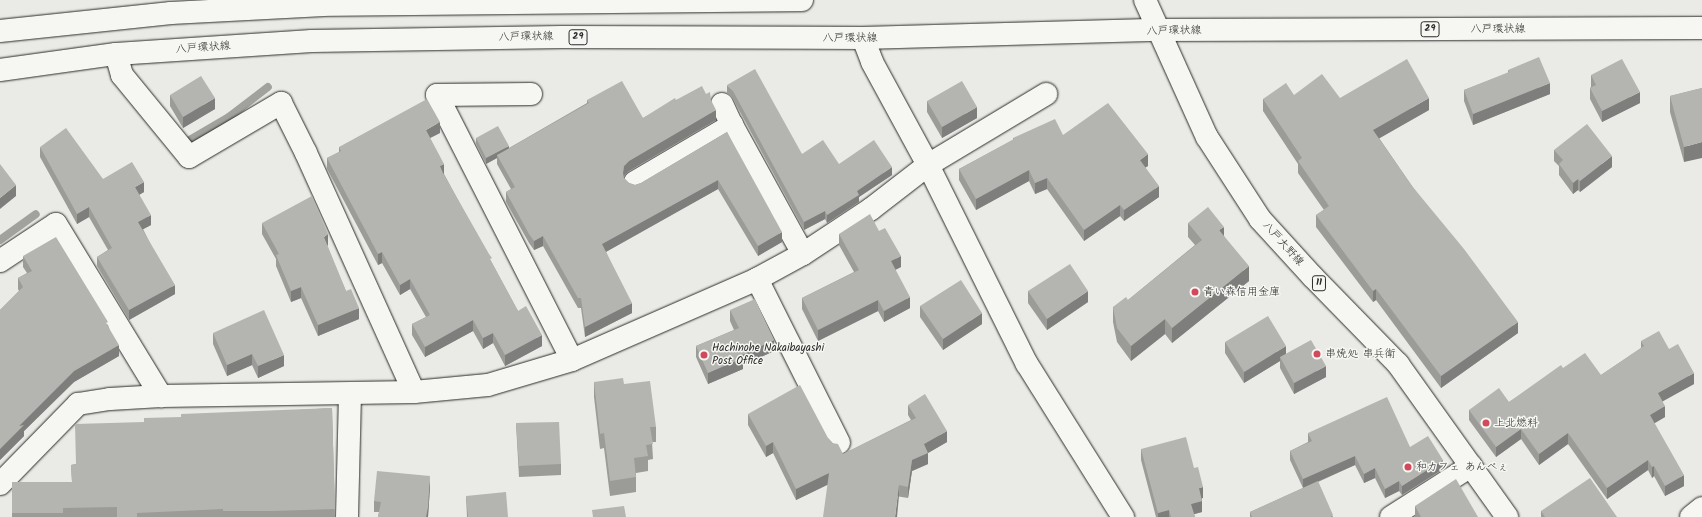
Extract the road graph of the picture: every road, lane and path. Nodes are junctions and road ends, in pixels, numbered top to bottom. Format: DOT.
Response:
graph roads {
  1 [pos="802,0"];
  2 [pos="1145,0"];
  3 [pos="1702,28"];
  4 [pos="1158,30"];
  5 [pos="0,31"];
  6 [pos="864,38"];
  7 [pos="116,54"];
  8 [pos="0,70"];
  9 [pos="531,94"];
  10 [pos="1046,94"];
  11 [pos="722,104"];
  12 [pos="732,126"];
  13 [pos="928,165"];
  14 [pos="635,182"];
  15 [pos="803,254"];
  16 [pos="0,262"];
  17 [pos="757,279"];
  18 [pos="572,360"];
  19 [pos="414,392"];
  20 [pos="350,394"];
  21 [pos="161,396"];
  22 [pos="839,442"];
  23 [pos="1471,466"];
  24 [pos="0,484"];
  25 [pos="1702,508"];
  26 [pos="348,517"];
  27 [pos="1123,517"];
  28 [pos="1391,517"];
  29 [pos="1507,517"];
  30 [pos="1691,517"];
  1 -- 5 [label="street"];
  2 -- 4 [label="street, 八戸大野線 / 11"];
  3 -- 4 [label="street, 八戸環状線 / 29"];
  4 -- 6 [label="street, 八戸環状線 / 29"];
  4 -- 23 [label="street, 八戸大野線 / 11"];
  6 -- 7 [label="street, 八戸環状線 / 29"];
  6 -- 13 [label="street"];
  7 -- 8 [label="street, 八戸環状線 / 29"];
  7 -- 19 [label="street"];
  9 -- 18 [label="street"];
  10 -- 13 [label="street"];
  11 -- 12 [label="street"];
  12 -- 14 [label="street"];
  12 -- 15 [label="street"];
  13 -- 15 [label="street"];
  13 -- 27 [label="street"];
  15 -- 17 [label="street"];
  16 -- 21 [label="street"];
  17 -- 18 [label="street"];
  17 -- 22 [label="street"];
  18 -- 19 [label="street"];
  19 -- 20 [label="street"];
  20 -- 21 [label="street"];
  20 -- 26 [label="street"];
  21 -- 24 [label="street"];
  23 -- 28 [label="street"];
  23 -- 29 [label="street, 八戸大野線 / 11"];
  25 -- 30 [label="street"];
}
